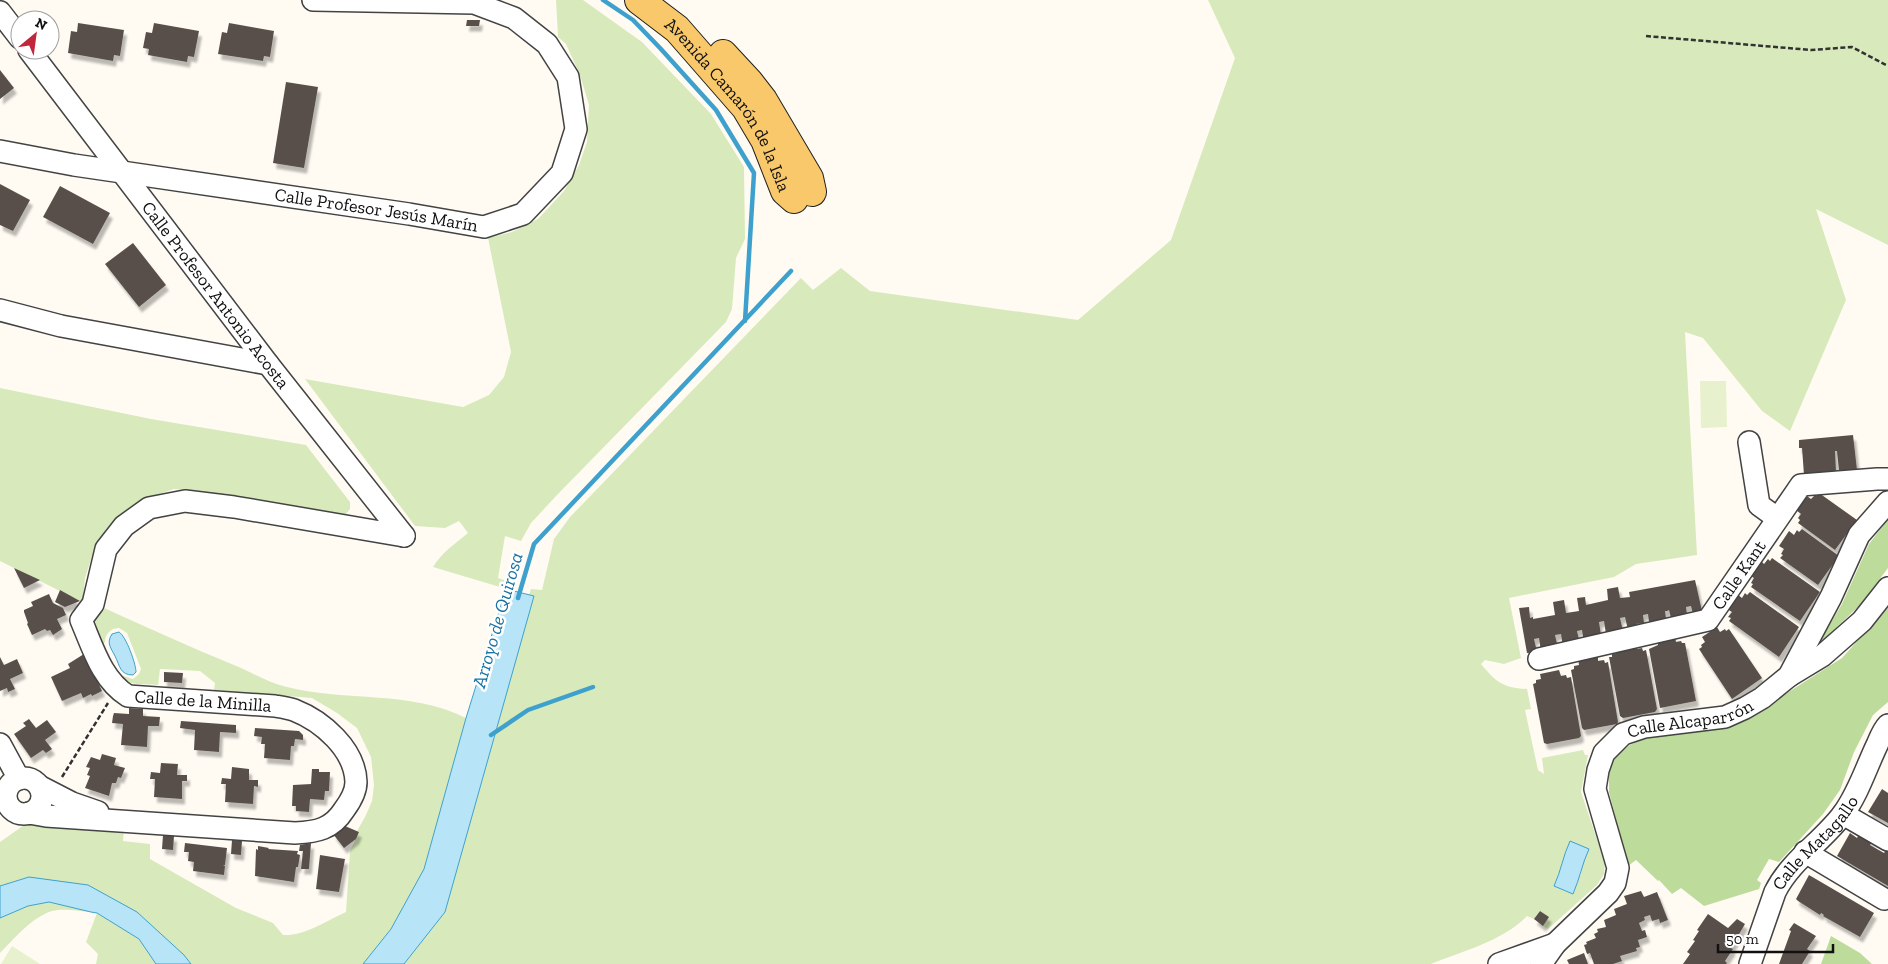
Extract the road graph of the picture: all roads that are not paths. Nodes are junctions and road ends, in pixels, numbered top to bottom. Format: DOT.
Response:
graph roads {
  1 [pos="313,0"];
  2 [pos="639,0"];
  3 [pos="668,0"];
  4 [pos="0,12"];
  5 [pos="10,25"];
  6 [pos="36,60"];
  7 [pos="0,151"];
  8 [pos="119,171"];
  9 [pos="0,310"];
  10 [pos="268,364"];
  11 [pos="1749,442"];
  12 [pos="1888,480"];
  13 [pos="1888,502"];
  14 [pos="1777,518"];
  15 [pos="404,536"];
  16 [pos="1888,588"];
  17 [pos="1539,659"];
  18 [pos="1789,676"];
  19 [pos="1888,725"];
  20 [pos="0,744"];
  21 [pos="38,786"];
  22 [pos="8,788"];
  23 [pos="29,813"];
  24 [pos="1843,814"];
  25 [pos="135,821"];
  26 [pos="1888,840"];
  27 [pos="1805,852"];
  28 [pos="1884,899"];
  29 [pos="1555,944"];
  30 [pos="1499,964"];
  31 [pos="1541,964"];
  32 [pos="1750,964"];
  1 -- 8 [label="street, Calle Profesor Jesús Marín"];
  2 -- 3 [label="main road, Avenida Camarón de la Isla"];
  4 -- 5 [label="street"];
  6 -- 8 [label="street, Calle Profesor Antonio Acosta"];
  7 -- 8 [label="street, Calle Profesor Jesús Marín"];
  8 -- 10 [label="street, Calle Profesor Antonio Acosta"];
  9 -- 10 [label="street"];
  10 -- 15 [label="street, Calle Profesor Antonio Acosta"];
  11 -- 14 [label="street"];
  12 -- 14 [label="street, Calle Kant"];
  13 -- 18 [label="street, Calle Alcaparrón"];
  14 -- 17 [label="street, Calle Kant"];
  15 -- 25 [label="street, Calle de la Minilla"];
  16 -- 18 [label="street"];
  18 -- 29 [label="street, Calle Alcaparrón"];
  19 -- 24 [label="street, Calle Matagallo"];
  20 -- 22 [label="street"];
  21 -- 22 [label="street"];
  21 -- 23 [label="street"];
  21 -- 25 [label="street, Calle de la Minilla"];
  22 -- 23 [label="street"];
  23 -- 25 [label="street, Calle de la Minilla"];
  24 -- 26 [label="street"];
  24 -- 27 [label="street, Calle Matagallo"];
  27 -- 28 [label="street"];
  27 -- 32 [label="street, Calle Matagallo"];
  29 -- 30 [label="street"];
  29 -- 31 [label="street, Calle Alcaparrón"];
}
